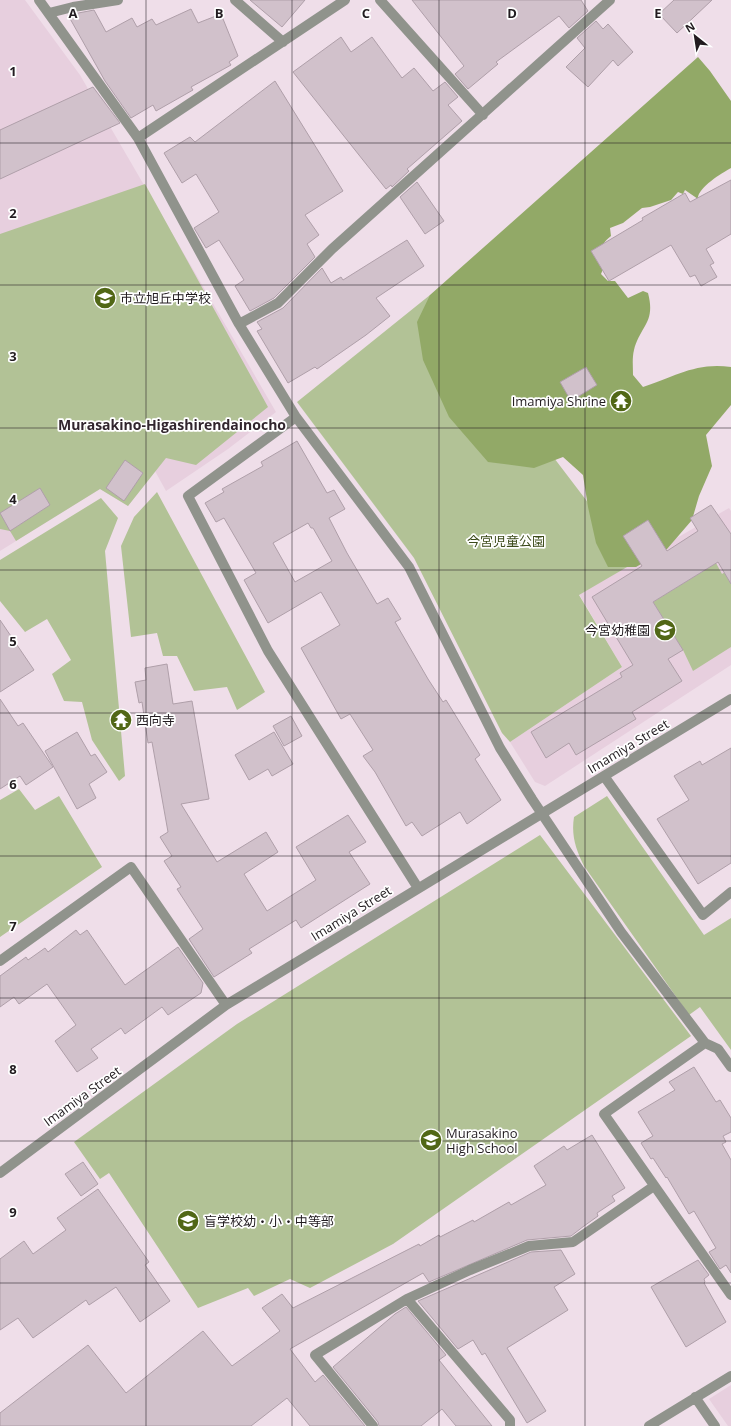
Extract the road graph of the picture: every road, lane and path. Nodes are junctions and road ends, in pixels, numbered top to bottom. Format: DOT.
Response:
graph roads {
  1 [pos="39,0"];
  2 [pos="118,0"];
  3 [pos="235,0"];
  4 [pos="345,0"];
  5 [pos="380,0"];
  6 [pos="610,0"];
  7 [pos="49,14"];
  8 [pos="283,42"];
  9 [pos="483,115"];
  10 [pos="138,138"];
  11 [pos="239,324"];
  12 [pos="296,417"];
  13 [pos="731,699"];
  14 [pos="604,776"];
  15 [pos="542,814"];
  16 [pos="418,888"];
  17 [pos="731,892"];
  18 [pos="0,961"];
  19 [pos="226,1005"];
  20 [pos="705,1042"];
  21 [pos="731,1067"];
  22 [pos="0,1173"];
  23 [pos="654,1186"];
  24 [pos="731,1295"];
  25 [pos="407,1300"];
  26 [pos="731,1376"];
  27 [pos="695,1398"];
  28 [pos="373,1426"];
  29 [pos="510,1426"];
  30 [pos="649,1426"];
  31 [pos="715,1426"];
  1 -- 7 [label="street"];
  2 -- 7 [label="street"];
  3 -- 8 [label="street"];
  4 -- 8 [label="street"];
  5 -- 9 [label="street"];
  6 -- 9 [label="street"];
  7 -- 10 [label="street"];
  8 -- 10 [label="street"];
  9 -- 11 [label="street"];
  10 -- 11 [label="street"];
  11 -- 12 [label="street"];
  12 -- 15 [label="street"];
  12 -- 16 [label="street"];
  13 -- 14 [label="street, Imamiya Street"];
  14 -- 15 [label="street, Imamiya Street"];
  14 -- 17 [label="street"];
  15 -- 16 [label="street, Imamiya Street"];
  15 -- 20 [label="street"];
  16 -- 19 [label="street, Imamiya Street"];
  18 -- 19 [label="street"];
  19 -- 22 [label="street, Imamiya Street"];
  20 -- 21 [label="street"];
  20 -- 23 [label="street"];
  23 -- 24 [label="street"];
  23 -- 25 [label="street"];
  25 -- 28 [label="street"];
  25 -- 29 [label="street"];
  26 -- 27 [label="street"];
  27 -- 30 [label="street"];
  27 -- 31 [label="street"];
}
